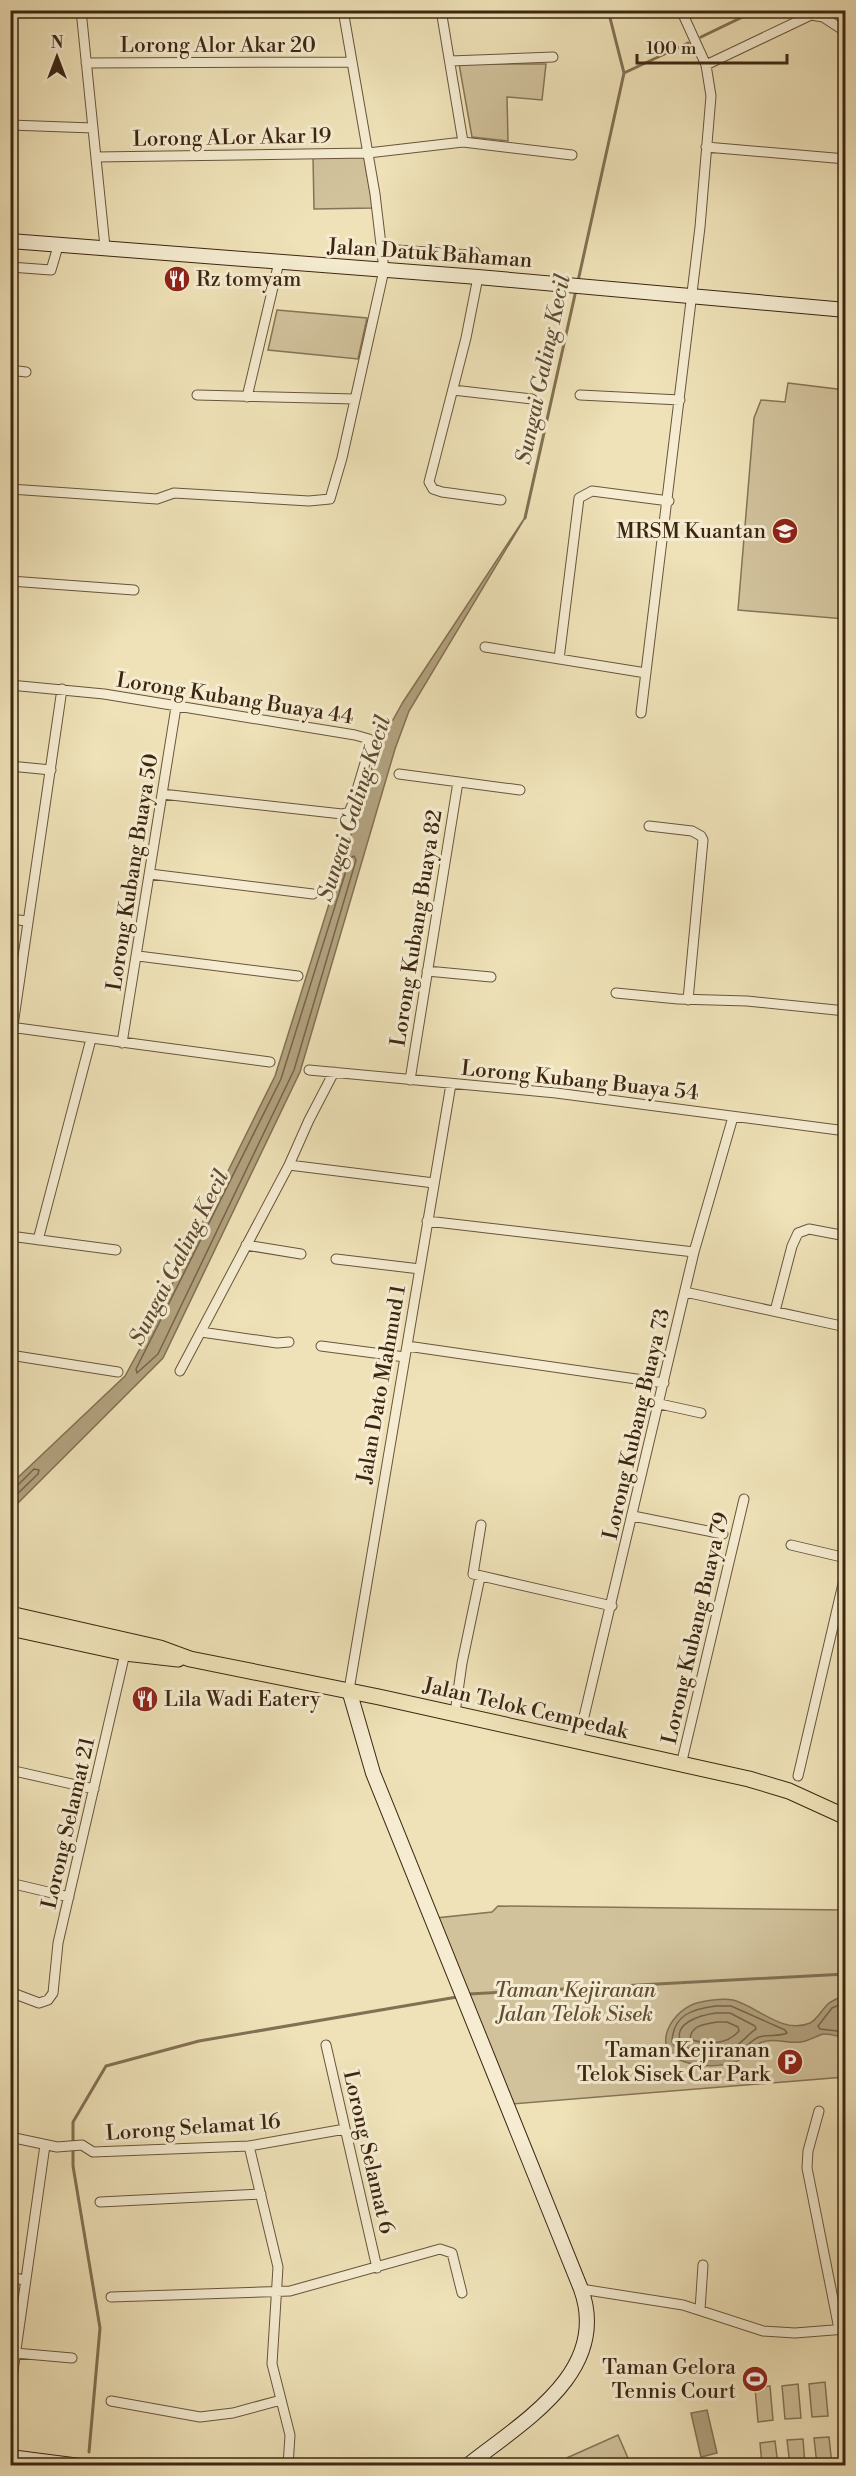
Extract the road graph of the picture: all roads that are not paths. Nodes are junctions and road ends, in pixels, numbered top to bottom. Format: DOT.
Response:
graph roads {
  1 [pos="81,10"];
  2 [pos="343,10"];
  3 [pos="441,10"];
  4 [pos="681,10"];
  5 [pos="846,32"];
  6 [pos="552,57"];
  7 [pos="450,61"];
  8 [pos="351,62"];
  9 [pos="86,63"];
  10 [pos="705,65"];
  11 [pos="10,125"];
  12 [pos="93,128"];
  13 [pos="463,142"];
  14 [pos="706,147"];
  15 [pos="369,153"];
  16 [pos="572,155"];
  17 [pos="96,157"];
  18 [pos="846,159"];
  19 [pos="10,241"];
  20 [pos="59,243"];
  21 [pos="105,247"];
  22 [pos="383,249"];
  23 [pos="475,252"];
  24 [pos="279,262"];
  25 [pos="10,267"];
  26 [pos="384,270"];
  27 [pos="478,277"];
  28 [pos="692,297"];
  29 [pos="846,310"];
  30 [pos="10,370"];
  31 [pos="26,372"];
  32 [pos="453,390"];
  33 [pos="197,395"];
  34 [pos="580,395"];
  35 [pos="247,397"];
  36 [pos="355,399"];
  37 [pos="532,399"];
  38 [pos="680,400"];
  39 [pos="10,489"];
  40 [pos="501,500"];
  41 [pos="669,501"];
  42 [pos="10,581"];
  43 [pos="134,590"];
  44 [pos="485,647"];
  45 [pos="559,659"];
  46 [pos="646,673"];
  47 [pos="10,685"];
  48 [pos="62,689"];
  49 [pos="176,707"];
  50 [pos="641,713"];
  51 [pos="10,766"];
  52 [pos="51,770"];
  53 [pos="399,774"];
  54 [pos="458,782"];
  55 [pos="520,790"];
  56 [pos="162,794"];
  57 [pos="649,826"];
  58 [pos="150,874"];
  59 [pos="313,894"];
  60 [pos="10,919"];
  61 [pos="27,921"];
  62 [pos="138,956"];
  63 [pos="427,971"];
  64 [pos="298,976"];
  65 [pos="491,977"];
  66 [pos="616,993"];
  67 [pos="688,1000"];
  68 [pos="846,1011"];
  69 [pos="12,1027"];
  70 [pos="91,1039"];
  71 [pos="122,1043"];
  72 [pos="10,1047"];
  73 [pos="270,1062"];
  74 [pos="309,1070"];
  75 [pos="334,1072"];
  76 [pos="410,1080"];
  77 [pos="451,1084"];
  78 [pos="733,1116"];
  79 [pos="846,1131"];
  80 [pos="289,1165"];
  81 [pos="434,1183"];
  82 [pos="427,1221"];
  83 [pos="10,1236"];
  84 [pos="846,1236"];
  85 [pos="38,1240"];
  86 [pos="246,1245"];
  87 [pos="116,1250"];
  88 [pos="693,1252"];
  89 [pos="301,1254"];
  90 [pos="336,1259"];
  91 [pos="420,1269"];
  92 [pos="685,1292"];
  93 [pos="775,1311"];
  94 [pos="846,1328"];
  95 [pos="201,1332"];
  96 [pos="289,1342"];
  97 [pos="321,1346"];
  98 [pos="407,1346"];
  99 [pos="10,1355"];
  100 [pos="405,1357"];
  101 [pos="180,1371"];
  102 [pos="118,1372"];
  103 [pos="664,1383"];
  104 [pos="660,1404"];
  105 [pos="700,1413"];
  106 [pos="744,1499"];
  107 [pos="633,1516"];
  108 [pos="481,1525"];
  109 [pos="723,1534"];
  110 [pos="791,1545"];
  111 [pos="846,1558"];
  112 [pos="846,1571"];
  113 [pos="480,1577"];
  114 [pos="612,1606"];
  115 [pos="10,1614"];
  116 [pos="10,1628"];
  117 [pos="124,1653"];
  118 [pos="190,1659"];
  119 [pos="349,1690"];
  120 [pos="455,1713"];
  121 [pos="578,1742"];
  122 [pos="681,1765"];
  123 [pos="10,1770"];
  124 [pos="798,1776"];
  125 [pos="94,1789"];
  126 [pos="846,1817"];
  127 [pos="10,1883"];
  128 [pos="69,1897"];
  129 [pos="10,1992"];
  130 [pos="326,2045"];
  131 [pos="819,2111"];
  132 [pos="345,2129"];
  133 [pos="10,2137"];
  134 [pos="45,2145"];
  135 [pos="249,2146"];
  136 [pos="261,2194"];
  137 [pos="100,2202"];
  138 [pos="703,2265"];
  139 [pos="377,2268"];
  140 [pos="10,2277"];
  141 [pos="24,2280"];
  142 [pos="581,2289"];
  143 [pos="279,2291"];
  144 [pos="462,2293"];
  145 [pos="111,2297"];
  146 [pos="700,2310"];
  147 [pos="842,2329"];
  148 [pos="15,2352"];
  149 [pos="72,2358"];
  150 [pos="10,2392"];
  151 [pos="281,2400"];
  152 [pos="111,2401"];
  153 [pos="10,2457"];
  154 [pos="80,2466"];
  155 [pos="288,2466"];
  156 [pos="467,2466"];
  1 -- 9 [label="street"];
  2 -- 8 [label="street"];
  3 -- 7 [label="street"];
  4 -- 10 [label="street"];
  5 -- 10 [label="street"];
  6 -- 7 [label="street"];
  7 -- 13 [label="street"];
  8 -- 9 [label="street, Lorong Alor Akar 20"];
  8 -- 15 [label="street"];
  9 -- 12 [label="street"];
  10 -- 14 [label="street"];
  11 -- 12 [label="street"];
  12 -- 17 [label="street"];
  13 -- 15 [label="street, Lorong ALor Akar 19"];
  13 -- 16 [label="street, Lorong ALor Akar 19"];
  14 -- 18 [label="street"];
  14 -- 28 [label="street"];
  15 -- 17 [label="street, Lorong ALor Akar 19"];
  15 -- 22 [label="street"];
  17 -- 21 [label="street"];
  19 -- 20 [label="street, Jalan Datuk Bahaman"];
  20 -- 21 [label="street, Jalan Datuk Bahaman"];
  20 -- 25 [label="street"];
  21 -- 24 [label="street, Jalan Datuk Bahaman"];
  22 -- 23 [label="street"];
  22 -- 26 [label="street"];
  24 -- 26 [label="street, Jalan Datuk Bahaman"];
  24 -- 35 [label="street"];
  26 -- 27 [label="street, Jalan Datuk Bahaman"];
  26 -- 36 [label="street"];
  27 -- 28 [label="street, Jalan Datuk Bahaman"];
  27 -- 32 [label="street"];
  28 -- 29 [label="street, Jalan Datuk Bahaman"];
  28 -- 38 [label="street"];
  30 -- 31 [label="street"];
  32 -- 37 [label="street"];
  32 -- 40 [label="street"];
  33 -- 35 [label="street"];
  34 -- 38 [label="street"];
  35 -- 36 [label="street"];
  36 -- 39 [label="street"];
  38 -- 41 [label="street"];
  41 -- 45 [label="street"];
  41 -- 46 [label="street"];
  42 -- 43 [label="street"];
  44 -- 45 [label="street"];
  45 -- 46 [label="street"];
  46 -- 50 [label="street"];
  47 -- 48 [label="street, Lorong Kubang Buaya 44"];
  48 -- 49 [label="street, Lorong Kubang Buaya 44"];
  48 -- 52 [label="street"];
  49 -- 56 [label="street, Lorong Kubang Buaya 50"];
  49 -- 56 [label="street, Lorong Kubang Buaya 44"];
  51 -- 52 [label="street"];
  52 -- 61 [label="street"];
  53 -- 54 [label="street"];
  54 -- 55 [label="street"];
  54 -- 63 [label="street, Lorong Kubang Buaya 82"];
  56 -- 58 [label="street, Lorong Kubang Buaya 50"];
  57 -- 67 [label="street"];
  58 -- 59 [label="street"];
  58 -- 62 [label="street, Lorong Kubang Buaya 50"];
  60 -- 61 [label="street"];
  61 -- 69 [label="street"];
  62 -- 64 [label="street"];
  62 -- 71 [label="street, Lorong Kubang Buaya 50"];
  63 -- 65 [label="street"];
  63 -- 76 [label="street, Lorong Kubang Buaya 82"];
  66 -- 67 [label="street"];
  67 -- 68 [label="street"];
  69 -- 70 [label="street"];
  69 -- 72 [label="street"];
  70 -- 71 [label="street"];
  70 -- 85 [label="street"];
  71 -- 73 [label="street"];
  74 -- 75 [label="street, Lorong Kubang Buaya 54"];
  75 -- 76 [label="street, Lorong Kubang Buaya 54"];
  75 -- 80 [label="street"];
  76 -- 77 [label="street, Lorong Kubang Buaya 54"];
  77 -- 78 [label="street, Lorong Kubang Buaya 54"];
  77 -- 81 [label="street, Jalan Dato Mahmud 1"];
  78 -- 79 [label="street, Lorong Kubang Buaya 54"];
  78 -- 88 [label="street, Lorong Kubang Buaya 73"];
  80 -- 81 [label="street"];
  80 -- 86 [label="street"];
  81 -- 82 [label="street, Jalan Dato Mahmud 1"];
  82 -- 88 [label="street"];
  82 -- 91 [label="street, Jalan Dato Mahmud 1"];
  83 -- 85 [label="street"];
  84 -- 93 [label="street"];
  85 -- 87 [label="street"];
  86 -- 89 [label="street"];
  86 -- 95 [label="street"];
  88 -- 92 [label="street, Lorong Kubang Buaya 73"];
  90 -- 91 [label="street"];
  91 -- 98 [label="street, Jalan Dato Mahmud 1"];
  92 -- 93 [label="street"];
  92 -- 103 [label="street, Lorong Kubang Buaya 73"];
  93 -- 94 [label="street"];
  95 -- 96 [label="street"];
  95 -- 101 [label="street"];
  97 -- 100 [label="street"];
  98 -- 100 [label="street, Jalan Dato Mahmud 1"];
  98 -- 103 [label="street"];
  99 -- 102 [label="street"];
  100 -- 119 [label="street, Jalan Dato Mahmud 1"];
  103 -- 104 [label="street, Lorong Kubang Buaya 73"];
  104 -- 105 [label="street"];
  104 -- 107 [label="street, Lorong Kubang Buaya 73"];
  106 -- 122 [label="street, Lorong Kubang Buaya 79"];
  107 -- 109 [label="street"];
  107 -- 114 [label="street, Lorong Kubang Buaya 73"];
  108 -- 113 [label="street"];
  110 -- 111 [label="street"];
  112 -- 124 [label="street"];
  113 -- 114 [label="street"];
  113 -- 120 [label="street"];
  114 -- 121 [label="street, Lorong Kubang Buaya 73"];
  115 -- 118 [label="main road, Jalan Telok Cempedak"];
  116 -- 117 [label="main road, Jalan Telok Cempedak"];
  117 -- 118 [label="main road, Jalan Telok Cempedak"];
  117 -- 125 [label="street, Lorong Selamat 21"];
  118 -- 119 [label="main road, Jalan Telok Cempedak"];
  119 -- 120 [label="main road, Jalan Telok Cempedak"];
  119 -- 142 [label="street"];
  120 -- 121 [label="main road, Jalan Telok Cempedak"];
  121 -- 122 [label="main road, Jalan Telok Cempedak"];
  122 -- 126 [label="main road, Jalan Telok Cempedak"];
  123 -- 125 [label="street"];
  125 -- 128 [label="street, Lorong Selamat 21"];
  127 -- 128 [label="street"];
  128 -- 129 [label="street, Lorong Selamat 21"];
  130 -- 132 [label="street, Lorong Selamat 6"];
  131 -- 147 [label="street"];
  132 -- 135 [label="street, Lorong Selamat 16"];
  132 -- 139 [label="street, Lorong Selamat 6"];
  133 -- 134 [label="street, Lorong Selamat 16"];
  134 -- 135 [label="street, Lorong Selamat 16"];
  134 -- 141 [label="street"];
  135 -- 136 [label="street"];
  136 -- 137 [label="street"];
  136 -- 143 [label="street"];
  138 -- 146 [label="street"];
  139 -- 143 [label="street"];
  139 -- 144 [label="street"];
  140 -- 141 [label="street"];
  141 -- 148 [label="street"];
  142 -- 146 [label="street"];
  142 -- 156 [label="street"];
  143 -- 145 [label="street"];
  143 -- 151 [label="street"];
  146 -- 147 [label="street"];
  148 -- 149 [label="street"];
  148 -- 150 [label="street"];
  151 -- 152 [label="street"];
  151 -- 155 [label="street"];
  153 -- 154 [label="street"];
}
